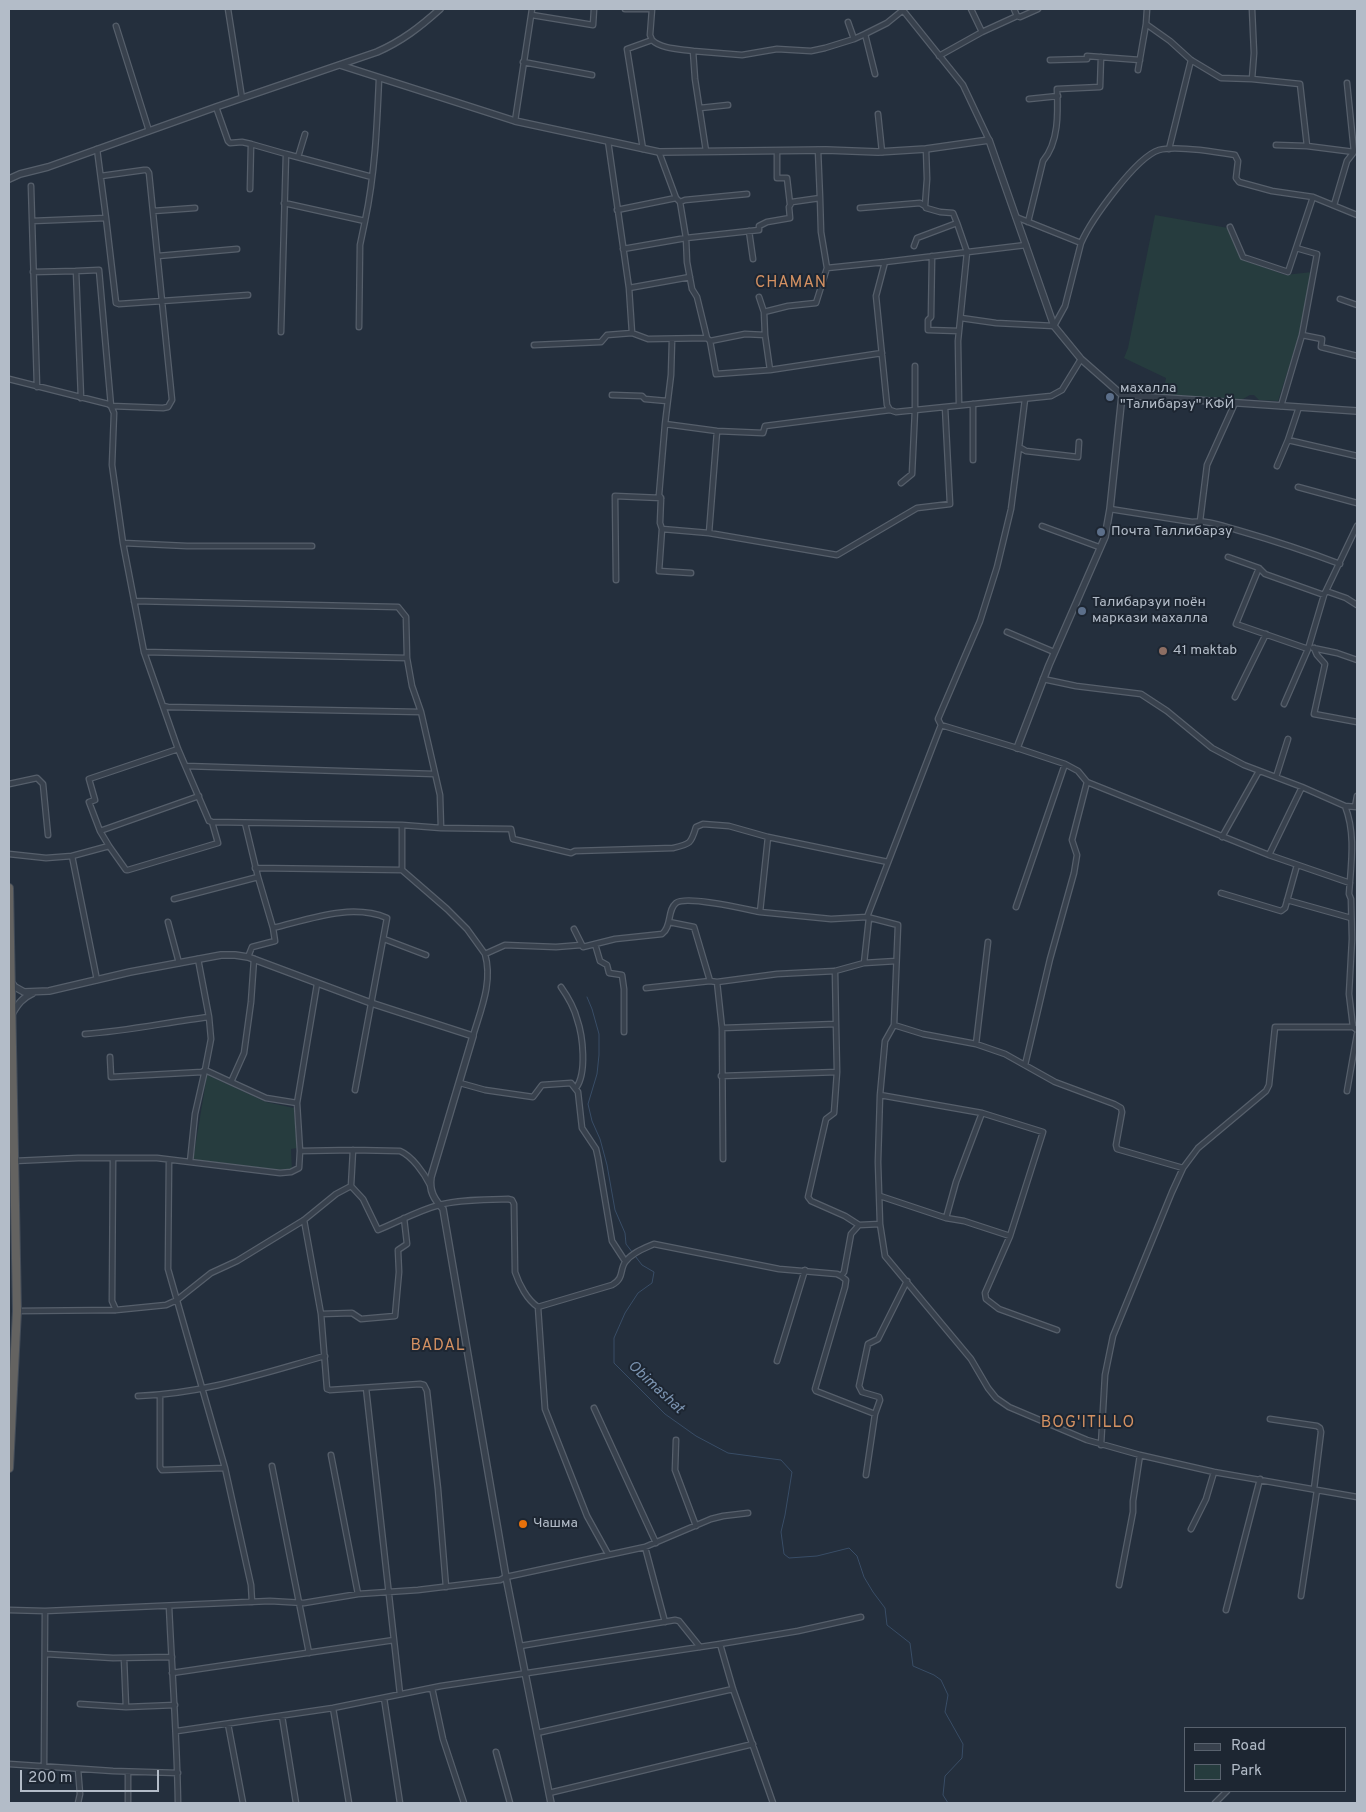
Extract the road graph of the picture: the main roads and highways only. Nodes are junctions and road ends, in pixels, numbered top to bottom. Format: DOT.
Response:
graph roads {
  1 [pos="9,888"];
  2 [pos="9,904"];
  3 [pos="11,1119"];
  4 [pos="11,1414"];
  5 [pos="9,1468"];
  1 -- 2 [label="highway"];
  2 -- 3 [label="highway"];
  3 -- 4 [label="highway"];
  4 -- 5 [label="highway"];
}
